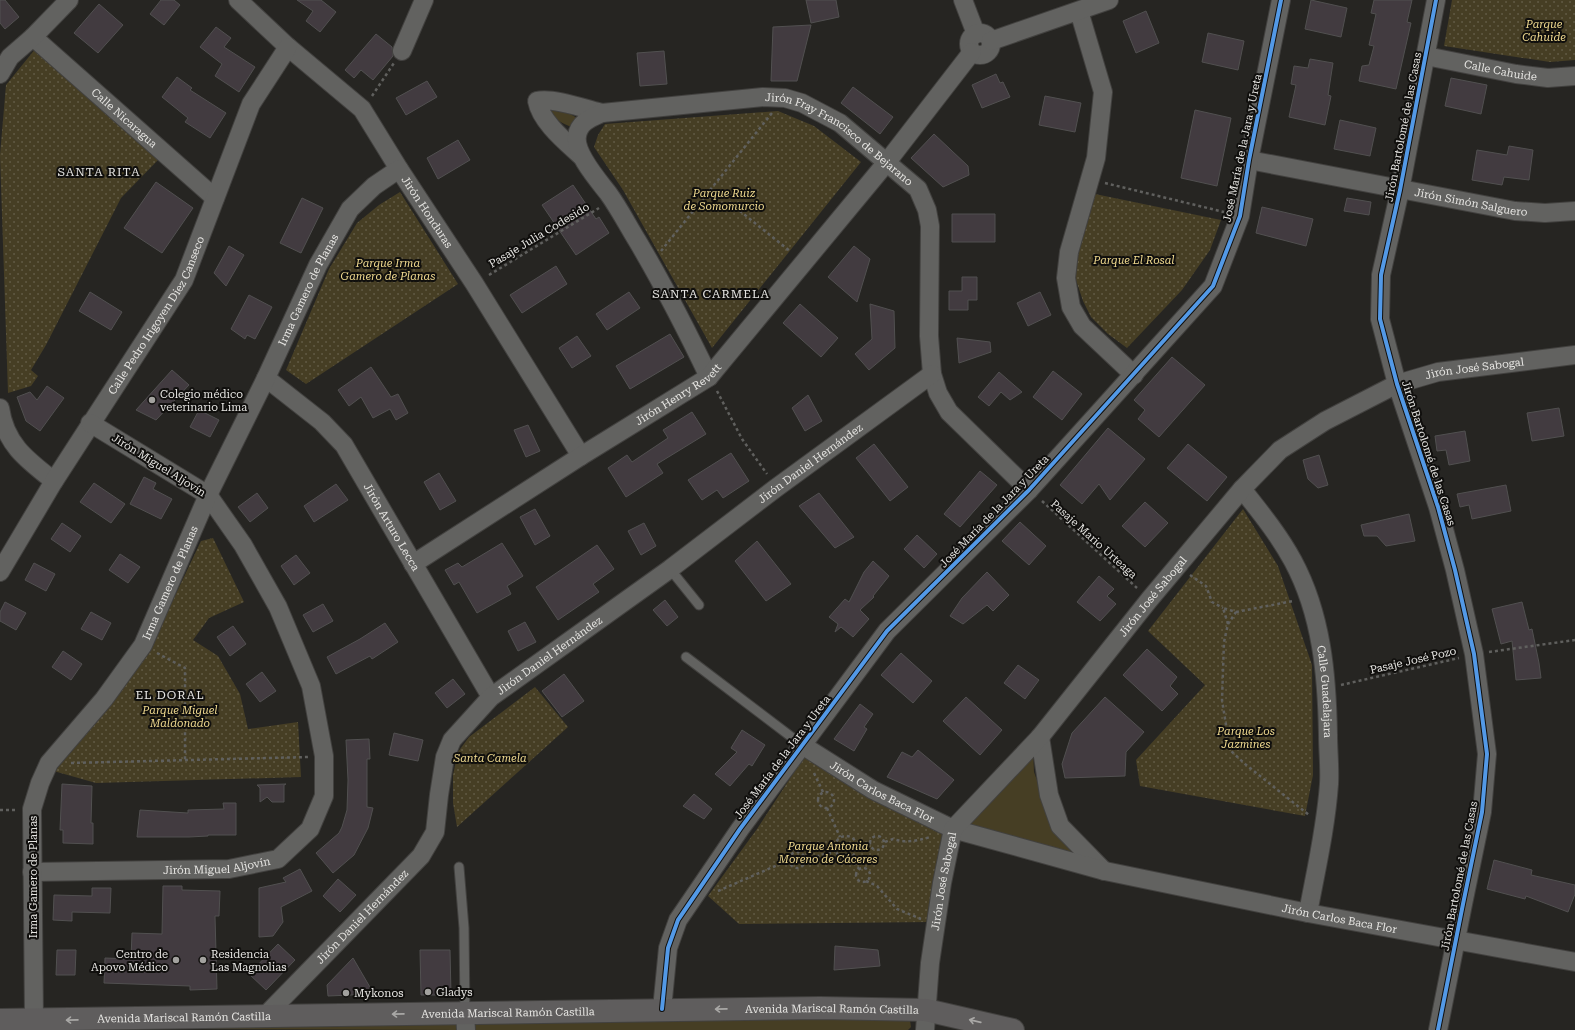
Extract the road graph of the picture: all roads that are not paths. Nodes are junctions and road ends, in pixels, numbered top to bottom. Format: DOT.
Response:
graph roads {
  1 [pos="69,0"];
  2 [pos="238,0"];
  3 [pos="424,0"];
  4 [pos="963,0"];
  5 [pos="1109,0"];
  6 [pos="1281,0"];
  7 [pos="1436,0"];
  8 [pos="1079,11"];
  9 [pos="33,37"];
  10 [pos="983,37"];
  11 [pos="288,47"];
  12 [pos="402,51"];
  13 [pos="1426,56"];
  14 [pos="0,74"];
  15 [pos="1575,76"];
  16 [pos="594,116"];
  17 [pos="581,156"];
  18 [pos="1249,160"];
  19 [pos="887,162"];
  20 [pos="399,169"];
  21 [pos="1400,190"];
  22 [pos="216,198"];
  23 [pos="1575,211"];
  24 [pos="1575,355"];
  25 [pos="932,374"];
  26 [pos="1134,375"];
  27 [pos="709,377"];
  28 [pos="266,378"];
  29 [pos="1397,384"];
  30 [pos="0,408"];
  31 [pos="90,423"];
  32 [pos="581,456"];
  33 [pos="54,481"];
  34 [pos="1242,489"];
  35 [pos="1029,490"];
  36 [pos="208,495"];
  37 [pos="194,529"];
  38 [pos="235,533"];
  39 [pos="413,564"];
  40 [pos="670,569"];
  41 [pos="0,572"];
  42 [pos="699,605"];
  43 [pos="686,658"];
  44 [pos="491,697"];
  45 [pos="1040,737"];
  46 [pos="802,745"];
  47 [pos="954,829"];
  48 [pos="459,867"];
  49 [pos="1105,871"];
  50 [pos="32,872"];
  51 [pos="1308,913"];
  52 [pos="1456,940"];
  53 [pos="1575,962"];
  54 [pos="662,1009"];
  55 [pos="265,1016"];
  56 [pos="0,1020"];
  57 [pos="34,1020"];
  58 [pos="926,1020"];
  59 [pos="466,1021"];
  60 [pos="174,1024"];
  61 [pos="1013,1030"];
  62 [pos="1438,1030"];
  1 -- 9 [label="street"];
  2 -- 11 [label="street, Jirón Honduras"];
  3 -- 12 [label="street"];
  4 -- 10 [label="street"];
  5 -- 8 [label="street"];
  6 -- 18 [label="street, José María de la Jara y Ureta"];
  7 -- 13 [label="street, Jirón Bartolomé de las Casas"];
  8 -- 10 [label="street"];
  8 -- 26 [label="street"];
  9 -- 14 [label="street"];
  9 -- 22 [label="street, Calle Nicaragua"];
  10 -- 19 [label="street, Jirón Henry Revett"];
  11 -- 20 [label="street, Jirón Honduras"];
  11 -- 22 [label="street, Calle Pedro Irigoyen Diez Canseco"];
  13 -- 15 [label="street, Calle Cahuide"];
  13 -- 21 [label="street, Jirón Bartolomé de las Casas"];
  16 -- 17 [label="street"];
  16 -- 17 [label="street"];
  16 -- 19 [label="street, Jirón Fray Francisco de Bejarano"];
  17 -- 27 [label="street"];
  18 -- 21 [label="street, Jirón Simón Salguero"];
  18 -- 26 [label="street, José María de la Jara y Ureta"];
  19 -- 25 [label="street, Jirón Fray Francisco de Bejarano"];
  19 -- 27 [label="street, Jirón Henry Revett"];
  20 -- 28 [label="street, Irma Gamero de Planas"];
  20 -- 32 [label="street, Jirón Honduras"];
  21 -- 23 [label="street, Jirón Simón Salguero"];
  21 -- 29 [label="street, Jirón Bartolomé de las Casas"];
  22 -- 31 [label="street, Calle Pedro Irigoyen Diez Canseco"];
  24 -- 29 [label="street, Jirón José Sabogal"];
  25 -- 35 [label="street, Jirón Fray Francisco de Bejarano"];
  25 -- 40 [label="street, Jirón Daniel Hernández"];
  26 -- 35 [label="street, José María de la Jara y Ureta"];
  27 -- 32 [label="street, Jirón Henry Revett"];
  28 -- 36 [label="street, Irma Gamero de Planas"];
  28 -- 39 [label="street, Jirón Arturo Lecca"];
  29 -- 34 [label="street, Jirón José Sabogal"];
  29 -- 52 [label="street, Jirón Bartolomé de las Casas"];
  30 -- 33 [label="street"];
  31 -- 33 [label="street, Calle Pedro Irigoyen Diez Canseco"];
  31 -- 36 [label="street, Jirón Miguel Aljovín"];
  32 -- 39 [label="street, Jirón Henry Revett"];
  33 -- 41 [label="street, Calle Pedro Irigoyen Diez Canseco"];
  34 -- 45 [label="street, Jirón José Sabogal"];
  34 -- 51 [label="street, Calle Guadelajara"];
  35 -- 46 [label="street, José María de la Jara y Ureta"];
  36 -- 37 [label="street, Irma Gamero de Planas"];
  36 -- 38 [label="street, Jirón Miguel Aljovín"];
  37 -- 38 [label="street"];
  37 -- 50 [label="street, Irma Gamero de Planas"];
  38 -- 50 [label="street, Jirón Miguel Aljovín"];
  39 -- 44 [label="street, Jirón Arturo Lecca"];
  40 -- 42 [label="lane"];
  40 -- 44 [label="street, Jirón Daniel Hernández"];
  43 -- 46 [label="lane, Jirón Carlos Baca Flor"];
  44 -- 55 [label="street, Jirón Daniel Hernández"];
  45 -- 47 [label="street, Jirón José Sabogal"];
  45 -- 49 [label="street"];
  46 -- 47 [label="street, Jirón Carlos Baca Flor"];
  46 -- 54 [label="street, José María de la Jara y Ureta"];
  47 -- 49 [label="street, Jirón Carlos Baca Flor"];
  47 -- 58 [label="street, Jirón José Sabogal"];
  48 -- 59 [label="lane"];
  49 -- 51 [label="street, Jirón Carlos Baca Flor"];
  50 -- 57 [label="street, Irma Gamero de Planas"];
  51 -- 52 [label="street, Jirón Carlos Baca Flor"];
  52 -- 53 [label="street, Jirón Carlos Baca Flor"];
  52 -- 62 [label="street, Jirón Bartolomé de las Casas"];
  58 -- 54 [label="main road, Avenida Mariscal Ramón Castilla, one-way"];
  54 -- 59 [label="main road, Avenida Mariscal Ramón Castilla"];
  59 -- 55 [label="main road, Avenida Mariscal Ramón Castilla, one-way"];
  55 -- 60 [label="main road, Avenida Mariscal Ramón Castilla"];
  56 -- 57 [label="main road, Avenida Mariscal Ramón Castilla"];
  60 -- 57 [label="main road, Avenida Mariscal Ramón Castilla, one-way"];
  61 -- 58 [label="main road, Avenida Mariscal Ramón Castilla, one-way"];
}
